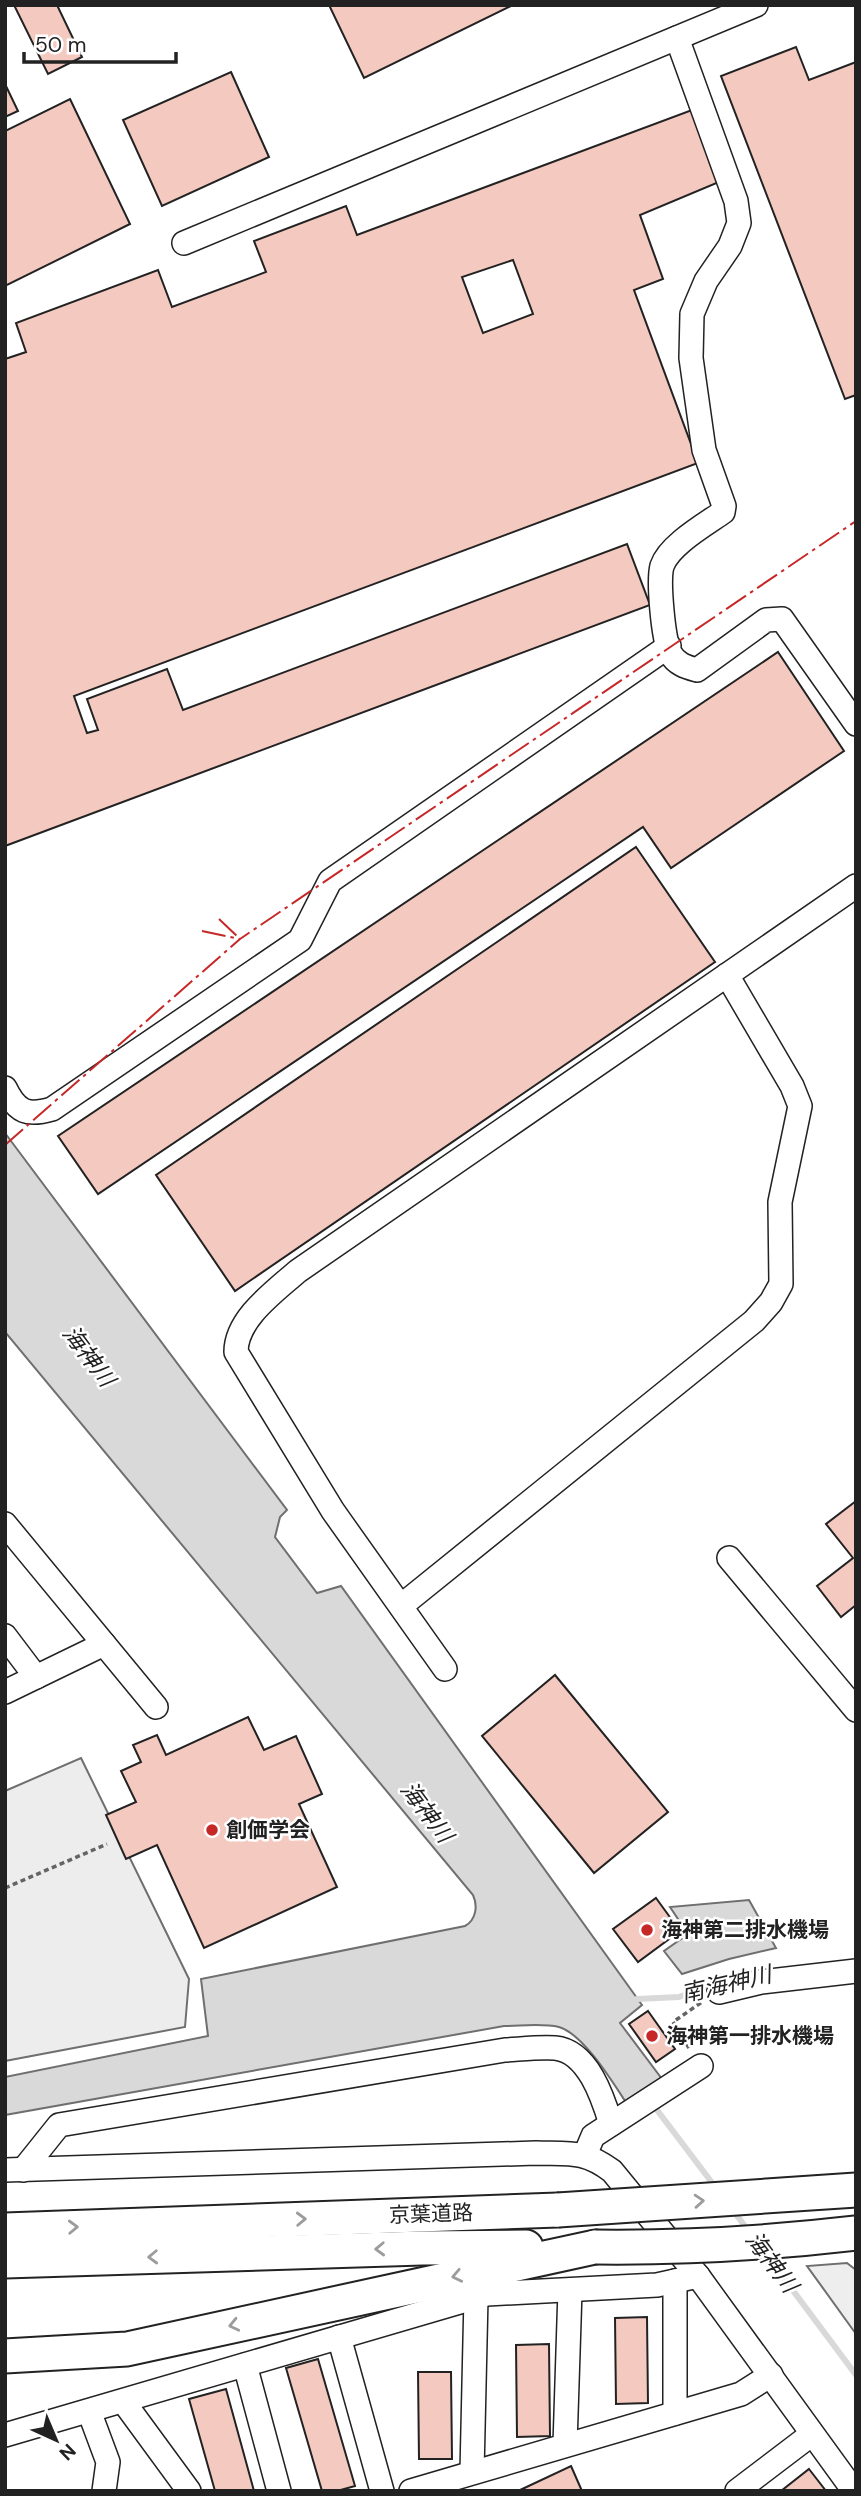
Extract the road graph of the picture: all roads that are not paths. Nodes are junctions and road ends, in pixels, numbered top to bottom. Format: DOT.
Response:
graph roads {
  1 [pos="755,5"];
  2 [pos="677,38"];
  3 [pos="184,243"];
  4 [pos="669,646"];
  5 [pos="856,724"];
  6 [pos="856,886"];
  7 [pos="727,975"];
  8 [pos="5,1088"];
  9 [pos="5,1524"];
  10 [pos="729,1558"];
  11 [pos="401,1606"];
  12 [pos="5,1636"];
  13 [pos="104,1644"];
  14 [pos="446,1669"];
  15 [pos="36,1677"];
  16 [pos="5,1692"];
  17 [pos="156,1706"];
  18 [pos="856,1710"];
  19 [pos="855,1973"];
  20 [pos="719,1992"];
  21 [pos="701,2066"];
  22 [pos="611,2124"];
  23 [pos="585,2155"];
  24 [pos="14,2170"];
  25 [pos="856,2190"];
  26 [pos="5,2230"];
  27 [pos="856,2233"];
  28 [pos="595,2247"];
  29 [pos="5,2261"];
  30 [pos="698,2276"];
  31 [pos="675,2281"];
  32 [pos="570,2290"];
  33 [pos="476,2297"];
  34 [pos="339,2337"];
  35 [pos="5,2356"];
  36 [pos="245,2365"];
  37 [pos="771,2375"];
  38 [pos="123,2401"];
  39 [pos="89,2411"];
  40 [pos="675,2413"];
  41 [pos="812,2434"];
  42 [pos="5,2435"];
  43 [pos="565,2445"];
  44 [pos="472,2472"];
  45 [pos="104,2491"];
  46 [pos="189,2491"];
  47 [pos="279,2491"];
  48 [pos="383,2491"];
  49 [pos="411,2491"];
  50 [pos="737,2491"];
  51 [pos="854,2491"];
  1 -- 2 [label="street"];
  2 -- 3 [label="street"];
  2 -- 4 [label="street"];
  4 -- 5 [label="street"];
  4 -- 8 [label="street"];
  6 -- 7 [label="street"];
  7 -- 11 [label="street"];
  7 -- 11 [label="street"];
  9 -- 13 [label="street"];
  10 -- 18 [label="street"];
  11 -- 14 [label="street"];
  12 -- 15 [label="street"];
  13 -- 15 [label="street"];
  13 -- 17 [label="street"];
  15 -- 16 [label="street"];
  19 -- 20 [label="street"];
  21 -- 22 [label="street"];
  22 -- 23 [label="street"];
  22 -- 24 [label="street"];
  23 -- 24 [label="street"];
  23 -- 30 [label="street"];
  26 -- 25 [label="highway, 京葉道路, one-way, bridge"];
  27 -- 28 [label="highway, 京葉道路, bridge"];
  28 -- 29 [label="highway, 京葉道路, one-way"];
  28 -- 35 [label="highway, one-way"];
  30 -- 31 [label="street"];
  30 -- 37 [label="street"];
  31 -- 32 [label="street"];
  31 -- 40 [label="street"];
  32 -- 33 [label="street"];
  32 -- 43 [label="street"];
  33 -- 34 [label="street"];
  33 -- 44 [label="street"];
  34 -- 36 [label="street"];
  34 -- 48 [label="street"];
  36 -- 38 [label="street"];
  36 -- 47 [label="street"];
  37 -- 40 [label="street"];
  37 -- 41 [label="street"];
  38 -- 39 [label="street"];
  38 -- 46 [label="street"];
  39 -- 42 [label="street"];
  39 -- 45 [label="street"];
  40 -- 43 [label="street"];
  41 -- 50 [label="street"];
  41 -- 51 [label="street"];
  43 -- 44 [label="street"];
  44 -- 49 [label="street"];
}
